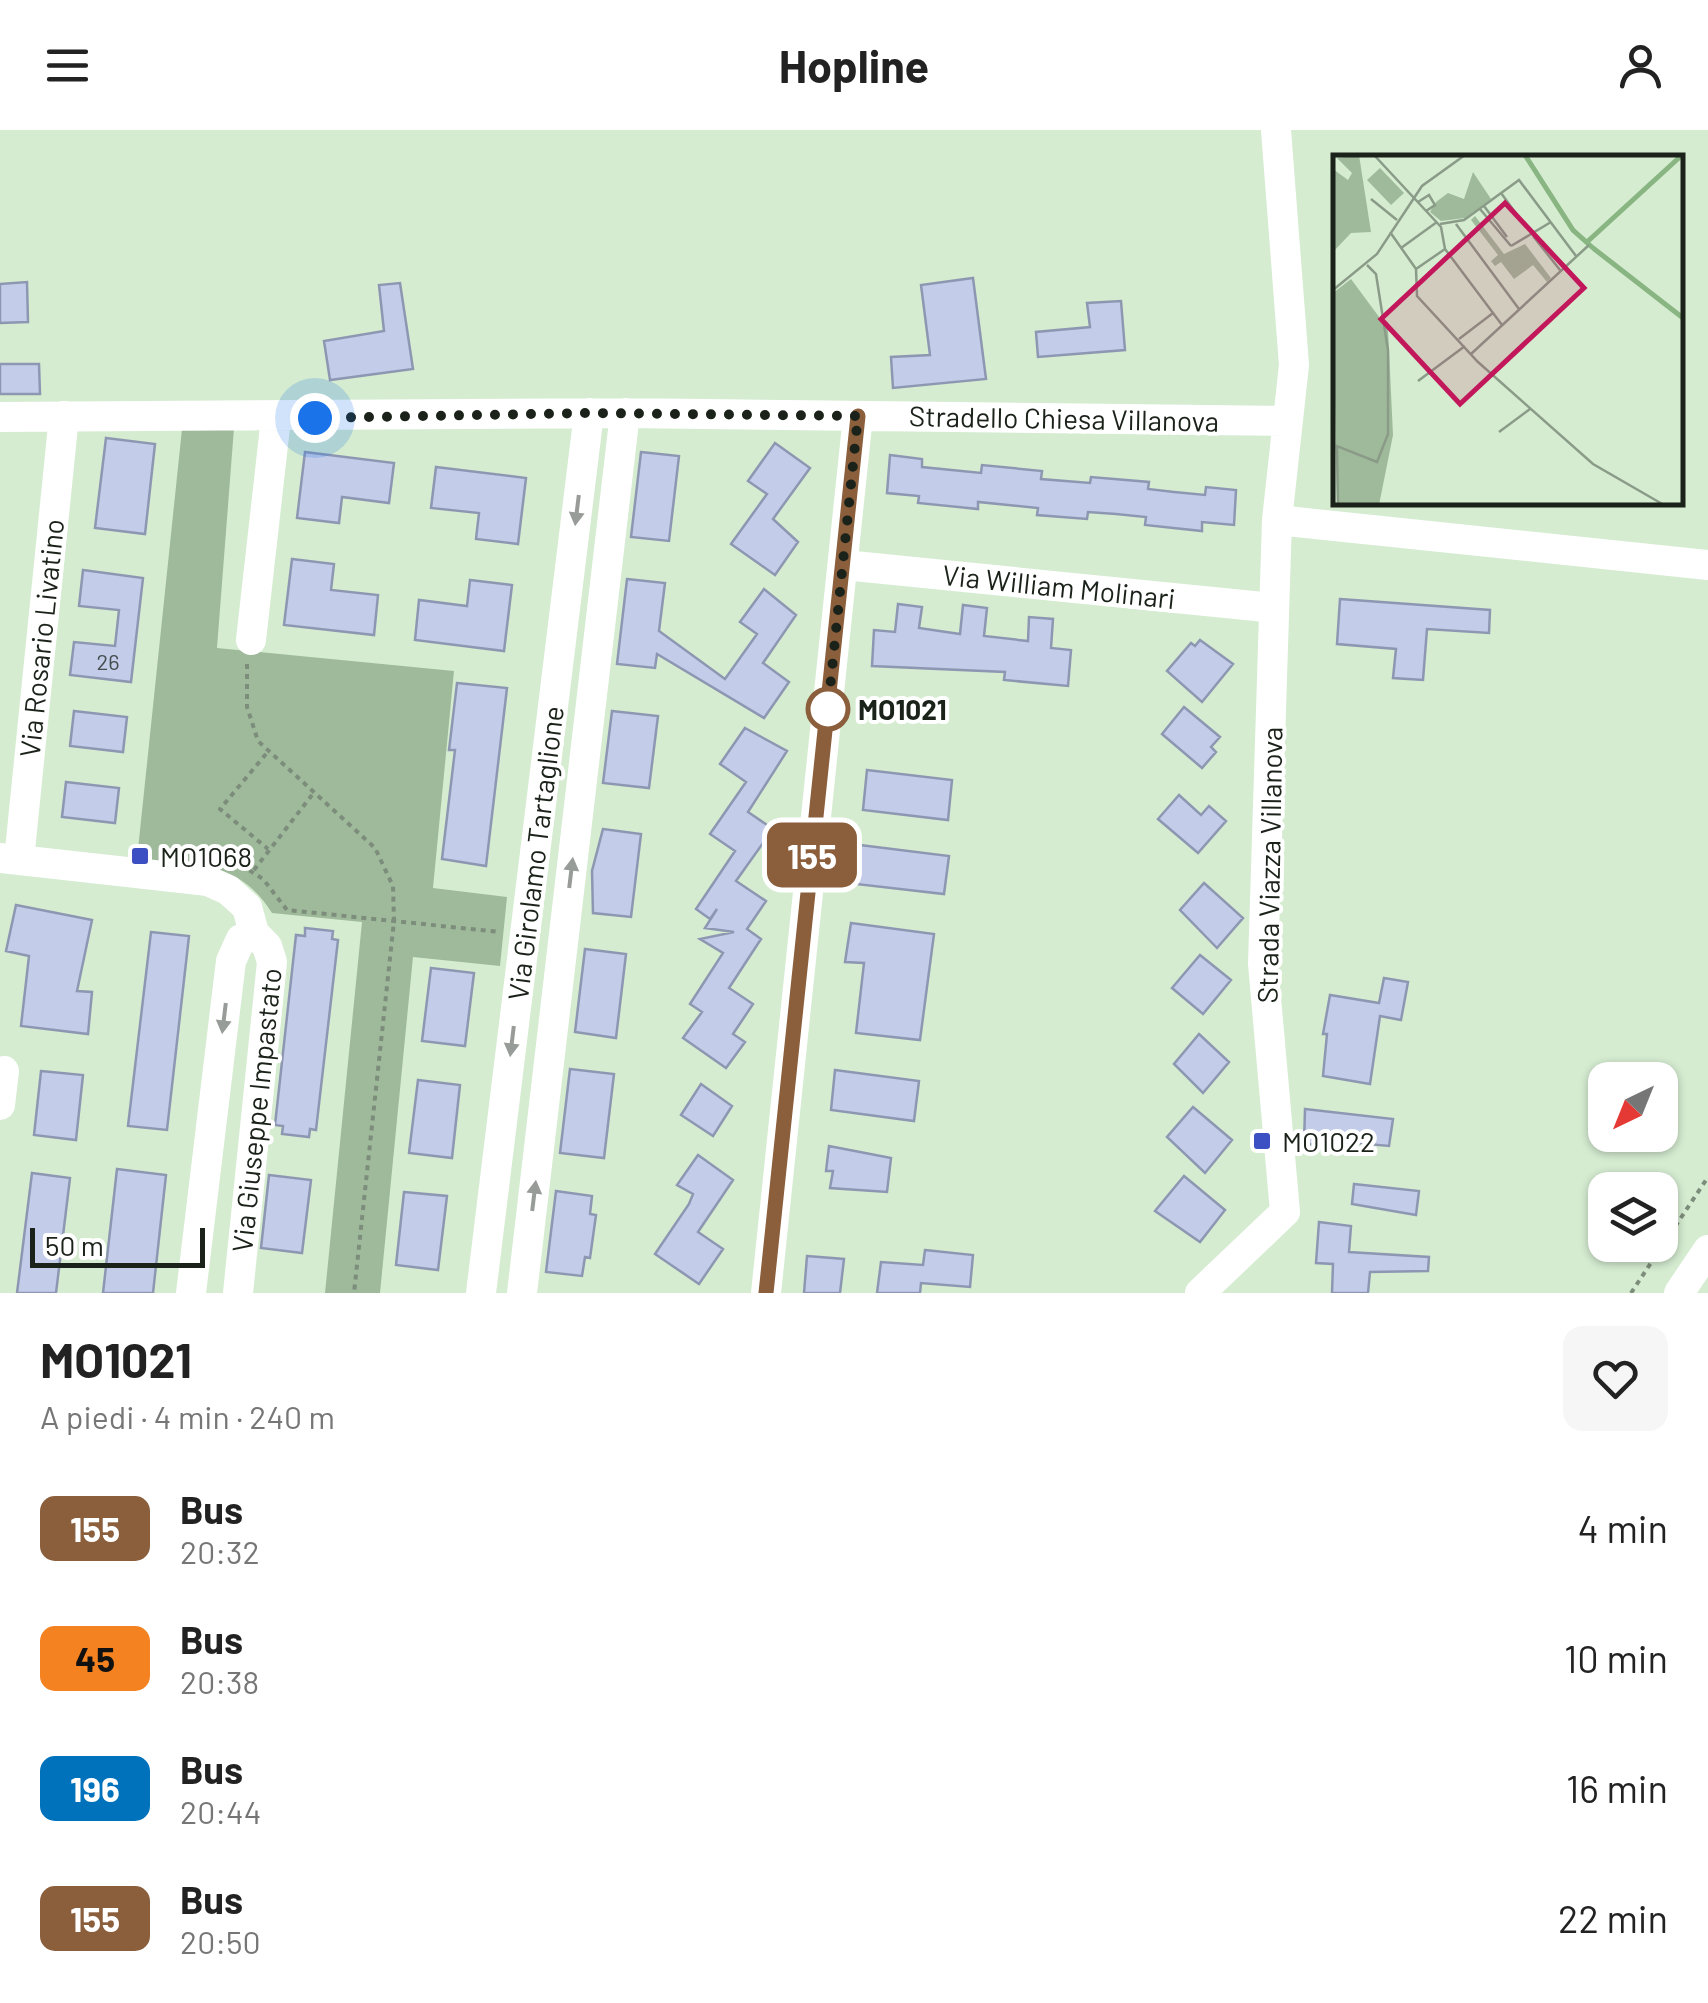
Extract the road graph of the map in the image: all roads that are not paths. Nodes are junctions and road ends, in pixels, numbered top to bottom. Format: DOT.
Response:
graph roads {
  1 [pos="1276,130"];
  2 [pos="589,413"];
  3 [pos="625,413"];
  4 [pos="64,416"];
  5 [pos="858,416"];
  6 [pos="0,417"];
  7 [pos="276,418"];
  8 [pos="1288,420"];
  9 [pos="1278,520"];
  10 [pos="844,564"];
  11 [pos="1708,565"];
  12 [pos="1274,608"];
  13 [pos="251,640"];
  14 [pos="9,859"];
  15 [pos="254,932"];
  16 [pos="4,1070"];
  17 [pos="0,1105"];
  18 [pos="1708,1250"];
  19 [pos="191,1293"];
  20 [pos="238,1293"];
  21 [pos="481,1293"];
  22 [pos="522,1293"];
  23 [pos="766,1293"];
  24 [pos="1200,1293"];
  25 [pos="1679,1293"];
  1 -- 8 [label="street, Strada Viazza Villanova"];
  2 -- 3 [label="street, Stradello Chiesa Villanova"];
  2 -- 7 [label="street, Stradello Chiesa Villanova"];
  2 -- 21 [label="street, Via Girolamo Tartaglione, one-way"];
  3 -- 5 [label="street, Stradello Chiesa Villanova"];
  22 -- 3 [label="street, Via Girolamo Tartaglione, one-way"];
  4 -- 6 [label="street, Stradello Chiesa Villanova"];
  4 -- 7 [label="street, Stradello Chiesa Villanova"];
  4 -- 14 [label="street, Via Rosario Livatino"];
  5 -- 8 [label="street, Stradello Chiesa Villanova"];
  5 -- 10 [label="street"];
  7 -- 13 [label="street"];
  8 -- 9 [label="street, Strada Viazza Villanova"];
  9 -- 11 [label="street"];
  9 -- 12 [label="street, Strada Viazza Villanova"];
  10 -- 12 [label="street, Via William Molinari"];
  10 -- 23 [label="street"];
  12 -- 24 [label="street, Strada Viazza Villanova"];
  14 -- 15 [label="street, Via Giuseppe Impastato"];
  15 -- 19 [label="street, Via Giuseppe Impastato, one-way"];
  15 -- 20 [label="street, Via Giuseppe Impastato"];
  16 -- 17 [label="street"];
  18 -- 25 [label="street"];
}
